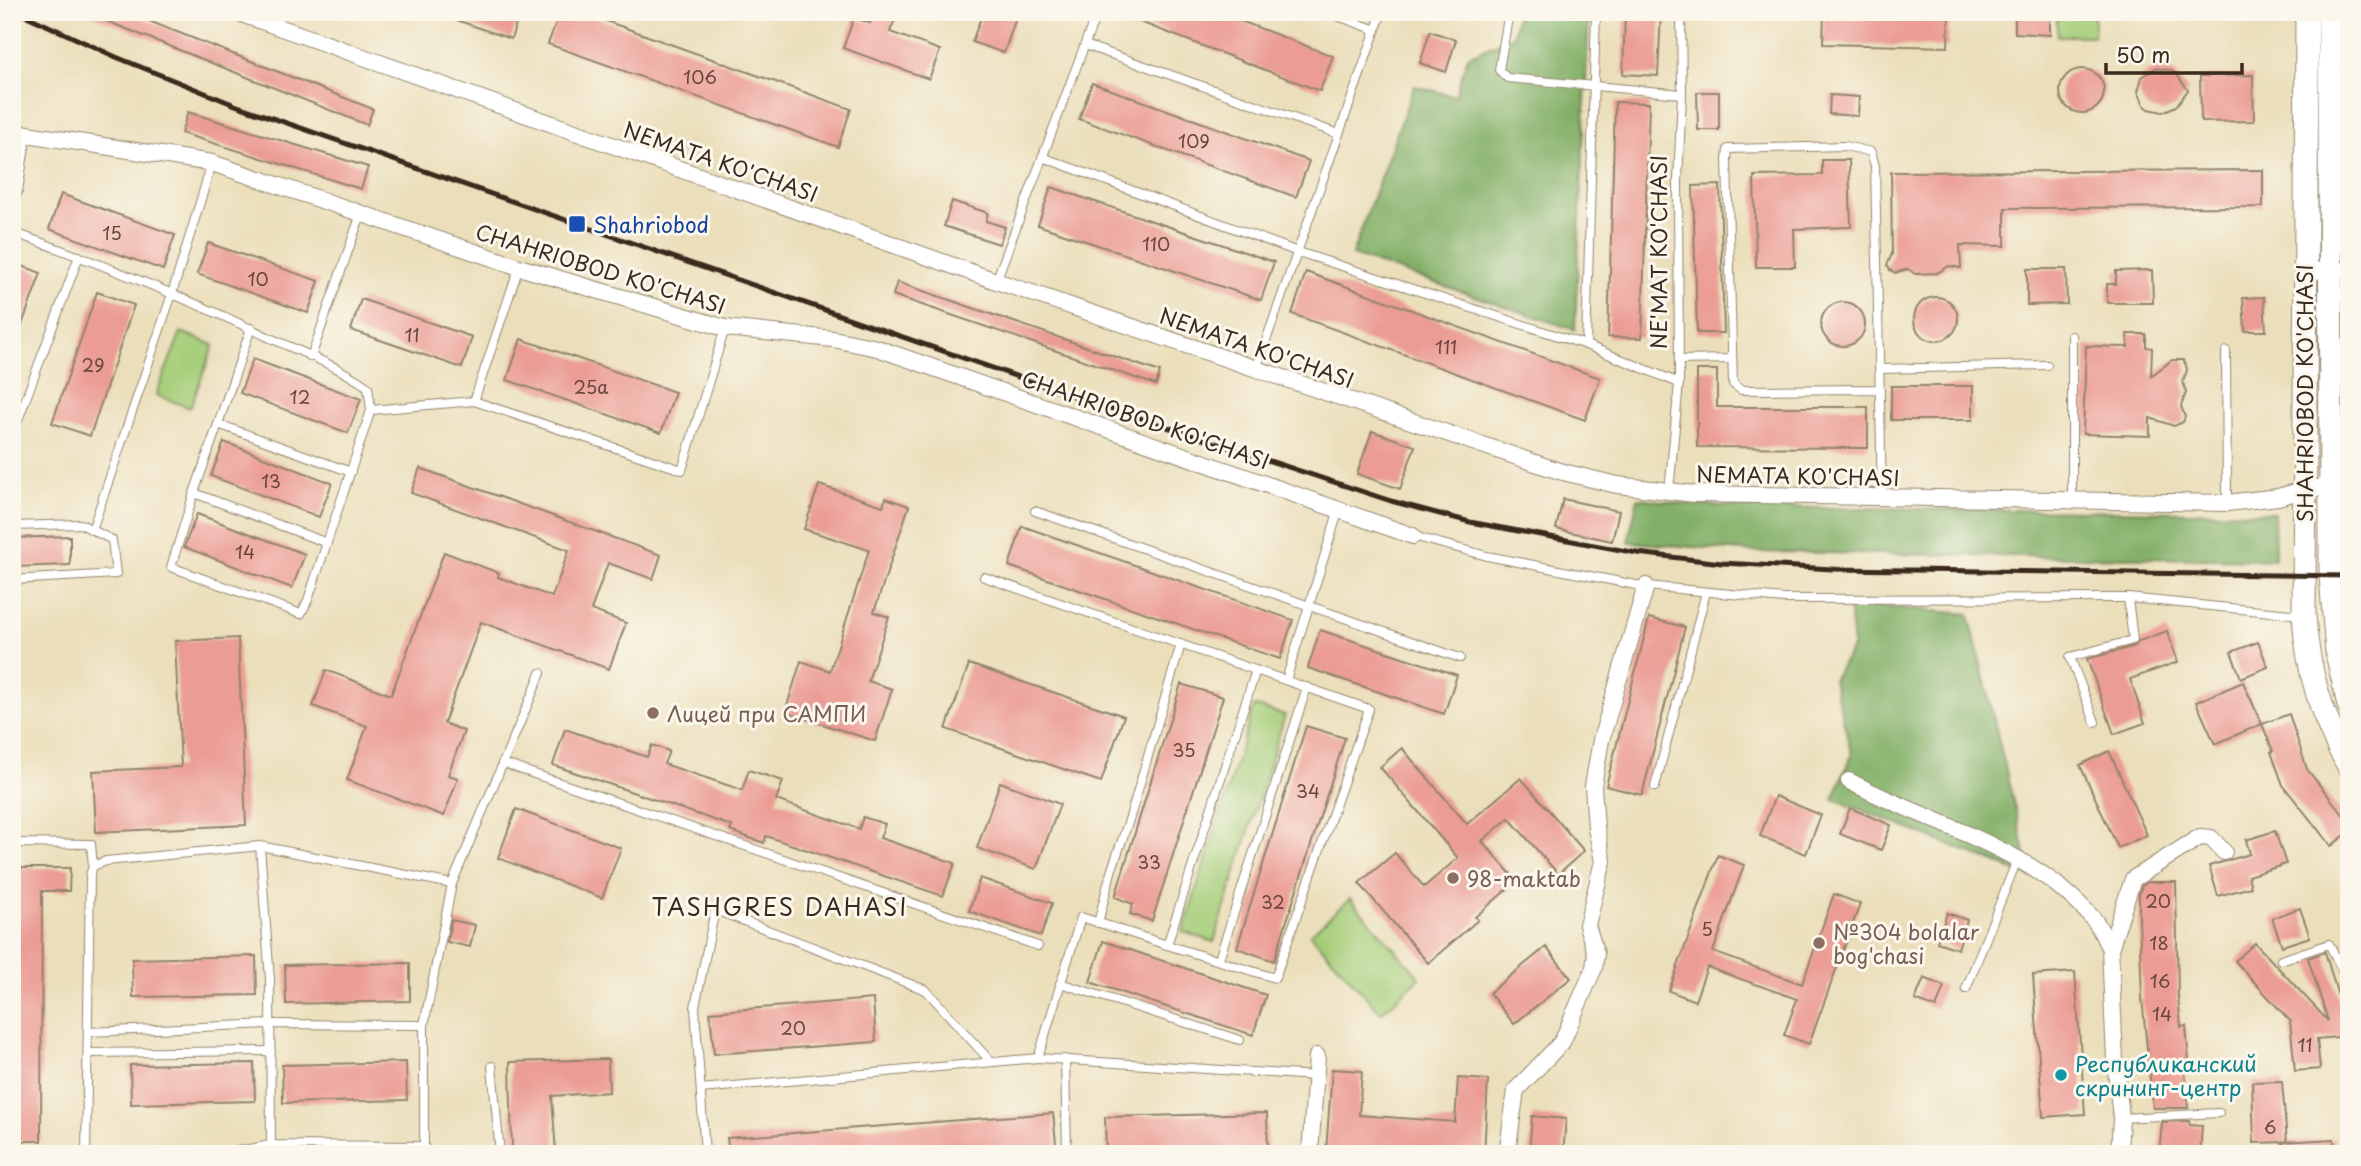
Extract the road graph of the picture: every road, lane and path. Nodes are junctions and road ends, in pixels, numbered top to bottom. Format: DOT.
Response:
graph roads {
  1 [pos="236,12"];
  2 [pos="1097,12"];
  3 [pos="1327,12"];
  4 [pos="1382,12"];
  5 [pos="1509,12"];
  6 [pos="1596,12"];
  7 [pos="1681,12"];
  8 [pos="2306,12"];
  9 [pos="2330,12"];
  10 [pos="1376,30"];
  11 [pos="1085,45"];
  12 [pos="2339,60"];
  13 [pos="1593,87"];
  14 [pos="1682,94"];
  15 [pos="20,132"];
  16 [pos="1339,134"];
  17 [pos="1042,157"];
  18 [pos="212,163"];
  19 [pos="12,207"];
  20 [pos="361,214"];
  21 [pos="12,232"];
  22 [pos="1298,252"];
  23 [pos="79,256"];
  24 [pos="519,267"];
  25 [pos="2339,270"];
  26 [pos="2305,271"];
  27 [pos="996,281"];
  28 [pos="172,294"];
  29 [pos="251,328"];
  30 [pos="725,328"];
  31 [pos="2073,336"];
  32 [pos="1586,345"];
  33 [pos="2227,351"];
  34 [pos="311,357"];
  35 [pos="1732,359"];
  36 [pos="1679,360"];
  37 [pos="2047,365"];
  38 [pos="1256,369"];
  39 [pos="1880,369"];
  40 [pos="1679,383"];
  41 [pos="1880,389"];
  42 [pos="474,401"];
  43 [pos="371,410"];
  44 [pos="218,424"];
  45 [pos="12,436"];
  46 [pos="351,472"];
  47 [pos="2340,484"];
  48 [pos="2304,490"];
  49 [pos="1669,492"];
  50 [pos="194,493"];
  51 [pos="1882,498"];
  52 [pos="2072,501"];
  53 [pos="2227,503"];
  54 [pos="1340,509"];
  55 [pos="1035,512"];
  56 [pos="12,526"];
  57 [pos="92,530"];
  58 [pos="1413,536"];
  59 [pos="327,543"];
  60 [pos="984,577"];
  61 [pos="12,580"];
  62 [pos="1646,586"];
  63 [pos="1706,592"];
  64 [pos="2128,598"];
  65 [pos="2304,615"];
  66 [pos="1181,644"];
  67 [pos="1460,657"];
  68 [pos="1256,670"];
  69 [pos="541,673"];
  70 [pos="1286,680"];
  71 [pos="1307,687"];
  72 [pos="2349,705"];
  73 [pos="2095,722"];
  74 [pos="502,763"];
  75 [pos="2349,766"];
  76 [pos="1849,781"];
  77 [pos="1655,788"];
  78 [pos="12,843"];
  79 [pos="260,846"];
  80 [pos="2224,852"];
  81 [pos="2017,860"];
  82 [pos="93,866"];
  83 [pos="453,884"];
  84 [pos="1098,923"];
  85 [pos="1167,945"];
  86 [pos="1038,946"];
  87 [pos="2110,949"];
  88 [pos="1219,959"];
  89 [pos="2281,960"];
  90 [pos="1060,983"];
  91 [pos="2349,983"];
  92 [pos="1966,989"];
  93 [pos="270,1024"];
  94 [pos="424,1025"];
  95 [pos="88,1032"];
  96 [pos="1240,1040"];
  97 [pos="271,1051"];
  98 [pos="88,1053"];
  99 [pos="1317,1056"];
  100 [pos="1038,1058"];
  101 [pos="1065,1059"];
  102 [pos="991,1062"];
  103 [pos="492,1066"];
  104 [pos="1315,1076"];
  105 [pos="701,1089"];
  106 [pos="2219,1112"];
  107 [pos="2120,1118"];
  108 [pos="271,1145"];
  109 [pos="424,1150"];
  110 [pos="86,1154"];
  111 [pos="220,1154"];
  112 [pos="500,1154"];
  113 [pos="705,1154"];
  114 [pos="1067,1154"];
  115 [pos="1310,1154"];
  116 [pos="1507,1154"];
  117 [pos="2119,1154"];
  1 -- 27 [label="street, NEMATA KO'CHASI"];
  2 -- 11 [label="lane"];
  3 -- 10 [label="lane"];
  4 -- 10 [label="lane"];
  5 -- 13 [label="lane"];
  6 -- 13 [label="lane"];
  7 -- 14 [label="lane, NE'MAT KO'CHASI"];
  8 -- 26 [label="main road, SHAHRIOBOD KO'CHASI"];
  9 -- 12 [label="main road, SHAHRIOBOD KO'CHASI"];
  10 -- 16 [label="lane"];
  11 -- 16 [label="lane"];
  11 -- 17 [label="lane"];
  12 -- 25 [label="main road, SHAHRIOBOD KO'CHASI"];
  13 -- 14 [label="lane"];
  13 -- 32 [label="lane"];
  14 -- 36 [label="lane, NE'MAT KO'CHASI"];
  15 -- 18 [label="street, CHAHRIOBOD KO'CHASI"];
  15 -- 19 [label="lane"];
  16 -- 22 [label="lane"];
  17 -- 22 [label="lane"];
  17 -- 27 [label="lane"];
  18 -- 20 [label="street, CHAHRIOBOD KO'CHASI"];
  18 -- 28 [label="lane"];
  20 -- 24 [label="street, CHAHRIOBOD KO'CHASI"];
  20 -- 34 [label="lane"];
  21 -- 23 [label="lane"];
  22 -- 32 [label="lane"];
  22 -- 38 [label="lane"];
  23 -- 28 [label="lane"];
  23 -- 45 [label="lane"];
  24 -- 30 [label="street, CHAHRIOBOD KO'CHASI"];
  24 -- 42 [label="lane"];
  25 -- 26 [label="street"];
  25 -- 47 [label="main road, SHAHRIOBOD KO'CHASI"];
  26 -- 48 [label="main road, SHAHRIOBOD KO'CHASI"];
  27 -- 38 [label="street, NEMATA KO'CHASI"];
  28 -- 29 [label="lane"];
  28 -- 57 [label="lane"];
  29 -- 34 [label="lane"];
  29 -- 44 [label="lane"];
  30 -- 42 [label="lane"];
  30 -- 54 [label="street, CHAHRIOBOD KO'CHASI"];
  31 -- 52 [label="lane"];
  32 -- 40 [label="lane"];
  33 -- 53 [label="lane"];
  34 -- 43 [label="lane"];
  35 -- 36 [label="lane"];
  35 -- 39 [label="lane"];
  35 -- 41 [label="lane"];
  36 -- 40 [label="lane, NE'MAT KO'CHASI"];
  37 -- 39 [label="lane"];
  38 -- 49 [label="street, NEMATA KO'CHASI"];
  39 -- 41 [label="lane"];
  40 -- 49 [label="lane, NE'MAT KO'CHASI"];
  41 -- 51 [label="lane"];
  42 -- 43 [label="lane"];
  43 -- 46 [label="lane"];
  44 -- 46 [label="lane"];
  44 -- 50 [label="lane"];
  46 -- 59 [label="lane"];
  47 -- 48 [label="street"];
  47 -- 72 [label="main road, SHAHRIOBOD KO'CHASI"];
  48 -- 53 [label="street, NEMATA KO'CHASI"];
  48 -- 65 [label="main road, SHAHRIOBOD KO'CHASI"];
  49 -- 51 [label="street, NEMATA KO'CHASI"];
  50 -- 59 [label="lane"];
  50 -- 59 [label="lane"];
  51 -- 52 [label="street, NEMATA KO'CHASI"];
  52 -- 53 [label="street, NEMATA KO'CHASI"];
  54 -- 58 [label="street, CHAHRIOBOD KO'CHASI"];
  54 -- 70 [label="lane"];
  55 -- 67 [label="lane"];
  56 -- 57 [label="lane"];
  57 -- 61 [label="lane"];
  58 -- 62 [label="lane"];
  60 -- 66 [label="lane"];
  62 -- 63 [label="lane"];
  62 -- 116 [label="street"];
  63 -- 64 [label="lane"];
  63 -- 77 [label="lane"];
  64 -- 65 [label="lane"];
  64 -- 73 [label="lane"];
  65 -- 75 [label="main road, SHAHRIOBOD KO'CHASI"];
  66 -- 68 [label="lane"];
  66 -- 84 [label="lane"];
  68 -- 70 [label="lane"];
  68 -- 85 [label="lane"];
  69 -- 74 [label="lane"];
  70 -- 71 [label="lane"];
  71 -- 88 [label="lane"];
  71 -- 88 [label="lane"];
  74 -- 83 [label="lane"];
  74 -- 86 [label="lane"];
  76 -- 81 [label="street"];
  78 -- 82 [label="lane"];
  79 -- 82 [label="lane"];
  79 -- 83 [label="lane"];
  79 -- 93 [label="lane"];
  80 -- 87 [label="street"];
  81 -- 87 [label="street"];
  81 -- 92 [label="lane"];
  82 -- 95 [label="lane"];
  83 -- 94 [label="lane"];
  84 -- 85 [label="lane"];
  84 -- 90 [label="lane"];
  85 -- 88 [label="lane"];
  87 -- 107 [label="street"];
  89 -- 91 [label="lane"];
  90 -- 96 [label="lane"];
  90 -- 100 [label="lane"];
  93 -- 94 [label="lane"];
  93 -- 95 [label="lane"];
  93 -- 97 [label="lane"];
  94 -- 109 [label="lane"];
  95 -- 98 [label="lane"];
  97 -- 98 [label="lane"];
  97 -- 108 [label="lane"];
  98 -- 110 [label="lane"];
  99 -- 104 [label="street"];
  100 -- 101 [label="lane"];
  100 -- 102 [label="lane"];
  101 -- 104 [label="lane"];
  101 -- 114 [label="lane"];
  102 -- 105 [label="lane"];
  102 -- 105 [label="lane"];
  103 -- 112 [label="lane"];
  104 -- 115 [label="street"];
  105 -- 113 [label="lane"];
  106 -- 107 [label="lane"];
  107 -- 117 [label="street"];
  108 -- 109 [label="lane"];
  108 -- 111 [label="lane"];
}
